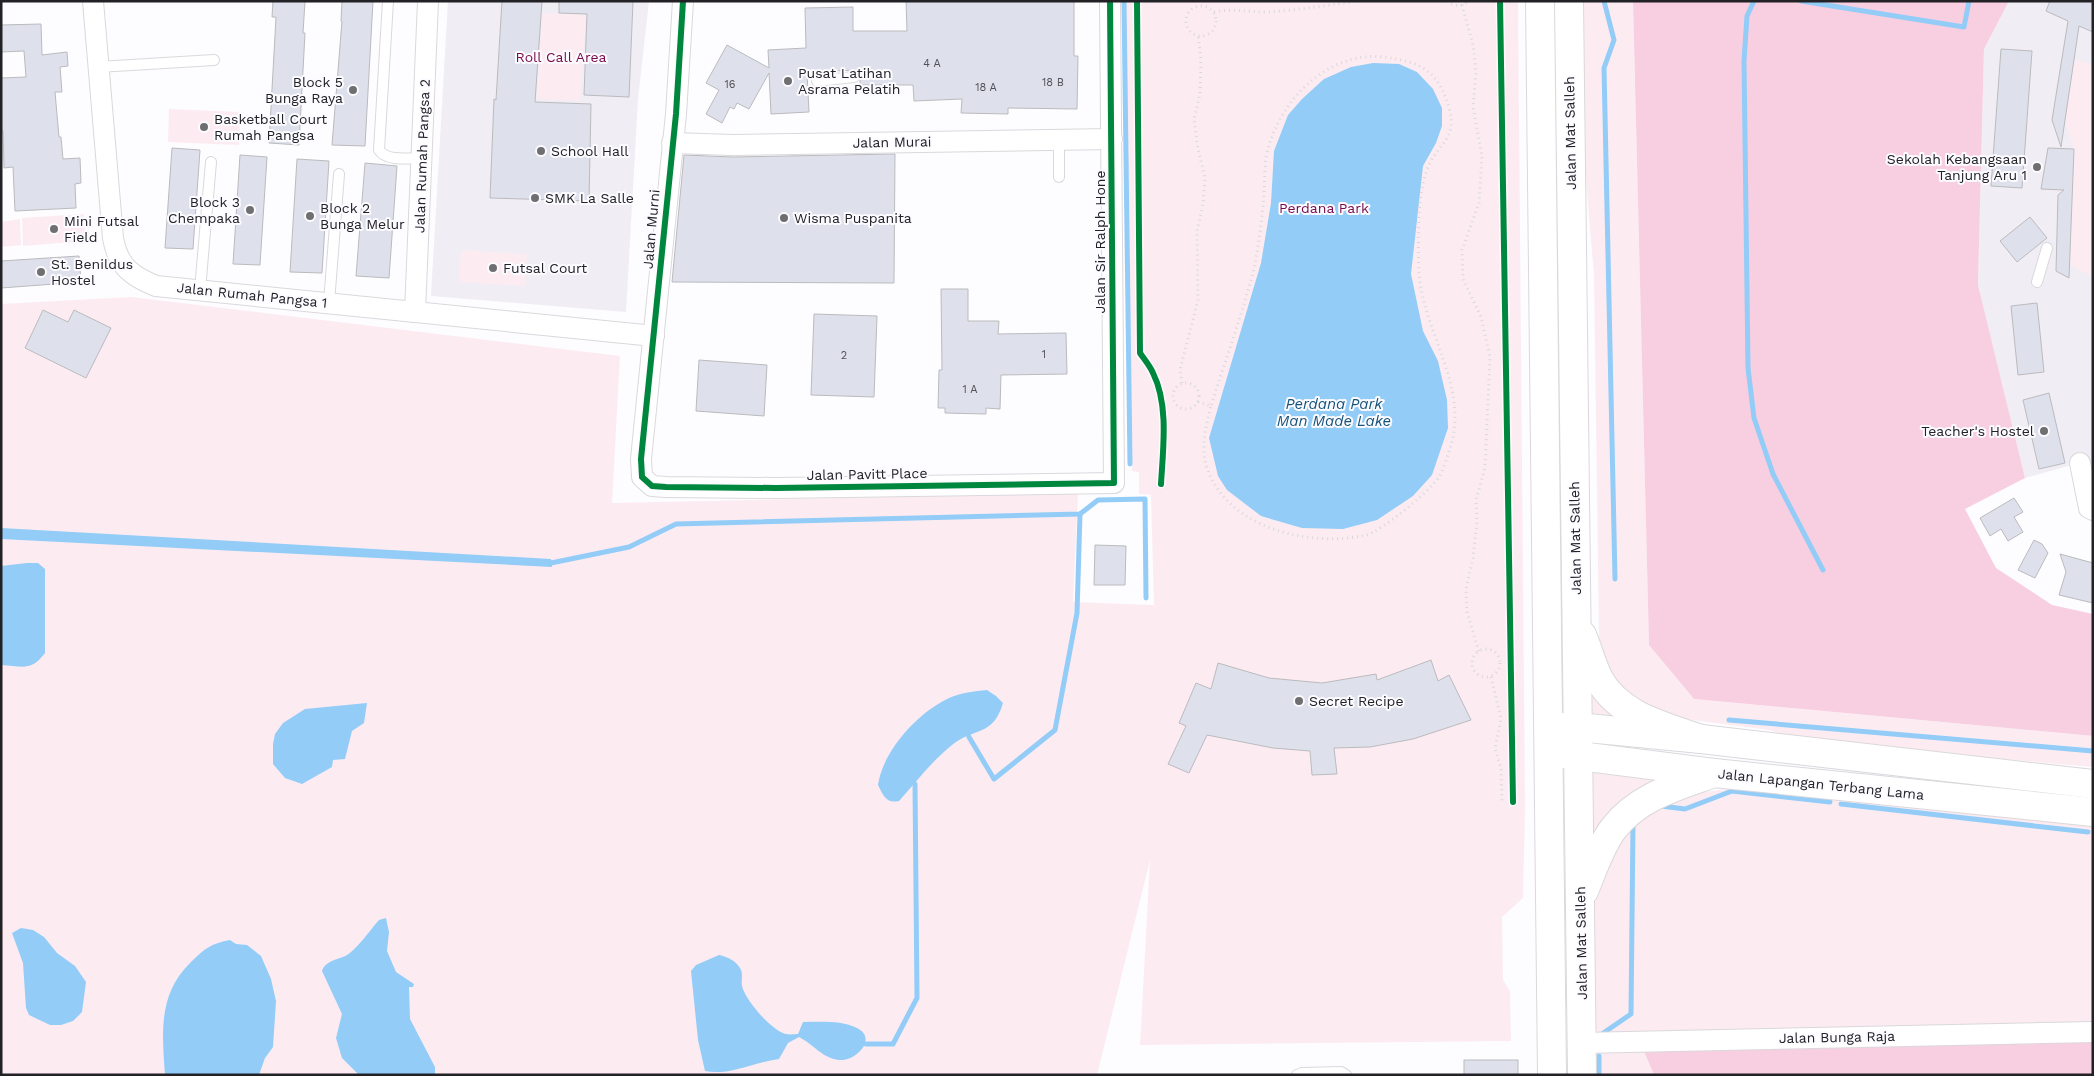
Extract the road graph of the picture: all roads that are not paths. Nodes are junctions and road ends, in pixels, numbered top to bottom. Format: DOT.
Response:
graph roads {
  1 [pos="93,1"];
  2 [pos="388,1"];
  3 [pos="428,1"];
  4 [pos="683,1"];
  5 [pos="1110,1"];
  6 [pos="1540,1"];
  7 [pos="1569,1"];
  8 [pos="214,60"];
  9 [pos="98,67"];
  10 [pos="854,77"];
  11 [pos="817,81"];
  12 [pos="1112,139"];
  13 [pos="1059,141"];
  14 [pos="672,143"];
  15 [pos="423,158"];
  16 [pos="211,162"];
  17 [pos="339,174"];
  18 [pos="1059,177"];
  19 [pos="2047,248"];
  20 [pos="2037,282"];
  21 [pos="200,290"];
  22 [pos="329,303"];
  23 [pos="416,312"];
  24 [pos="654,336"];
  25 [pos="641,459"];
  26 [pos="2080,463"];
  27 [pos="1114,483"];
  28 [pos="2093,510"];
  29 [pos="1576,622"];
  30 [pos="1577,727"];
  31 [pos="1700,738"];
  32 [pos="1549,740"];
  33 [pos="1577,755"];
  34 [pos="1714,773"];
  35 [pos="2093,784"];
  36 [pos="2093,812"];
  37 [pos="1580,899"];
  38 [pos="2093,1032"];
  39 [pos="1582,1043"];
  40 [pos="1297,1075"];
  41 [pos="1346,1075"];
  42 [pos="1552,1075"];
  43 [pos="1582,1075"];
  1 -- 9 [label="street, Jalan Rumah Pangsa 1"];
  2 -- 15 [label="lane"];
  3 -- 15 [label="street, Jalan Rumah Pangsa 2"];
  4 -- 14 [label="street, Jalan Murni"];
  5 -- 12 [label="street, Jalan Sir Ralph Hone"];
  6 -- 32 [label="main road, Jalan Mat Salleh"];
  7 -- 29 [label="main road, Jalan Mat Salleh"];
  8 -- 9 [label="lane"];
  9 -- 21 [label="street, Jalan Rumah Pangsa 1"];
  10 -- 11 [label="lane"];
  12 -- 13 [label="street, Jalan Murai"];
  12 -- 27 [label="street, Jalan Sir Ralph Hone"];
  13 -- 14 [label="street, Jalan Murai"];
  13 -- 18 [label="lane"];
  14 -- 24 [label="street, Jalan Murni"];
  15 -- 23 [label="street, Jalan Rumah Pangsa 2"];
  16 -- 21 [label="lane"];
  17 -- 22 [label="lane"];
  19 -- 20 [label="lane"];
  21 -- 22 [label="street, Jalan Rumah Pangsa 1"];
  22 -- 23 [label="street, Jalan Rumah Pangsa 1"];
  23 -- 24 [label="street, Jalan Rumah Pangsa 1"];
  24 -- 25 [label="street, Jalan Murni"];
  25 -- 27 [label="street, Jalan Pavitt Place"];
  26 -- 28 [label="street"];
  29 -- 30 [label="main road, Jalan Mat Salleh"];
  29 -- 31 [label="main road"];
  30 -- 31 [label="main road"];
  30 -- 32 [label="main road"];
  30 -- 33 [label="main road, Jalan Mat Salleh"];
  31 -- 35 [label="main road"];
  32 -- 33 [label="main road, Jalan Lapangan Terbang Lama"];
  32 -- 42 [label="main road, Jalan Mat Salleh"];
  33 -- 34 [label="main road, Jalan Lapangan Terbang Lama"];
  33 -- 37 [label="main road, Jalan Mat Salleh"];
  34 -- 36 [label="main road, Jalan Lapangan Terbang Lama"];
  34 -- 37 [label="main road"];
  37 -- 39 [label="main road, Jalan Mat Salleh"];
  38 -- 39 [label="street, Jalan Bunga Raja"];
  39 -- 43 [label="main road, Jalan Mat Salleh"];
  40 -- 41 [label="lane"];
}
